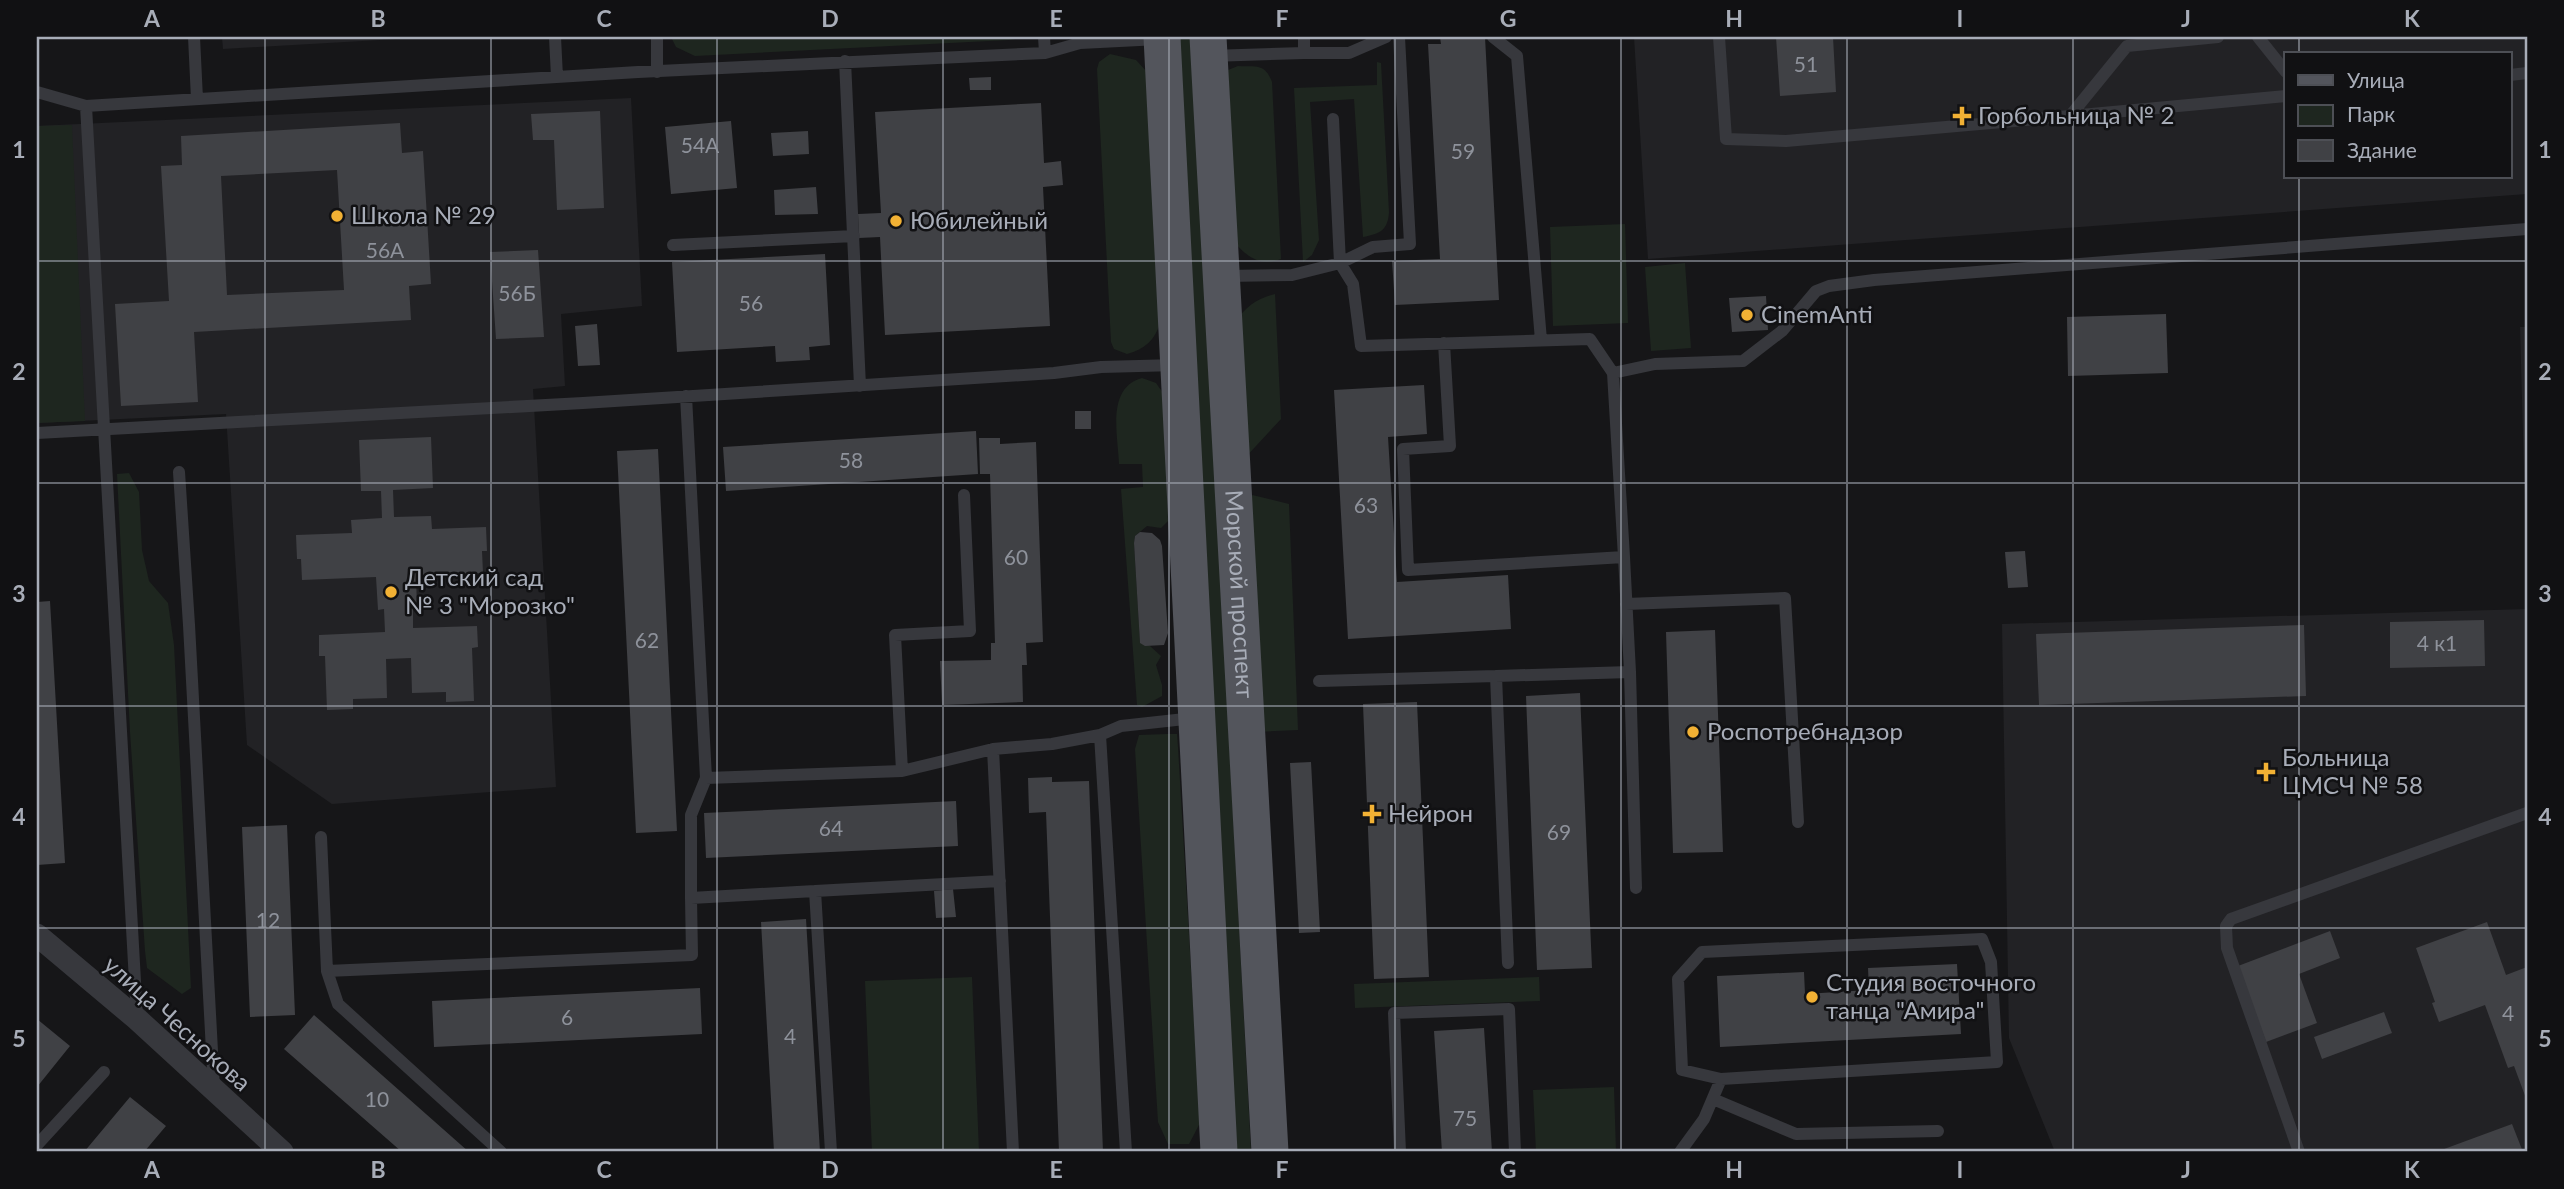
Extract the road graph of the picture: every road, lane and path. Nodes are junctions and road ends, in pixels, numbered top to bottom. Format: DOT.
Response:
graph roads {
  1 [pos="194,37"];
  2 [pos="555,37"];
  3 [pos="657,37"];
  4 [pos="1044,37"];
  5 [pos="1304,37"];
  6 [pos="1386,37"];
  7 [pos="1399,37"];
  8 [pos="1493,37"];
  9 [pos="1720,37"];
  10 [pos="2218,37"];
  11 [pos="2258,37"];
  12 [pos="1163,38"];
  13 [pos="1208,46"];
  14 [pos="1045,53"];
  15 [pos="1304,53"];
  16 [pos="845,61"];
  17 [pos="2284,70"];
  18 [pos="657,72"];
  19 [pos="557,77"];
  20 [pos="37,92"];
  21 [pos="2284,96"];
  22 [pos="197,99"];
  23 [pos="86,106"];
  24 [pos="2070,116"];
  25 [pos="1333,119"];
  26 [pos="2527,229"];
  27 [pos="854,236"];
  28 [pos="673,245"];
  29 [pos="1340,263"];
  30 [pos="1221,276"];
  31 [pos="1541,340"];
  32 [pos="1444,343"];
  33 [pos="1177,365"];
  34 [pos="1613,373"];
  35 [pos="860,386"];
  36 [pos="686,396"];
  37 [pos="104,431"];
  38 [pos="37,433"];
  39 [pos="179,472"];
  40 [pos="964,495"];
  41 [pos="1624,557"];
  42 [pos="1626,604"];
  43 [pos="1630,672"];
  44 [pos="1496,676"];
  45 [pos="1320,681"];
  46 [pos="1198,718"];
  47 [pos="1100,735"];
  48 [pos="993,749"];
  49 [pos="902,771"];
  50 [pos="706,778"];
  51 [pos="2527,813"];
  52 [pos="1798,822"];
  53 [pos="321,837"];
  54 [pos="1000,881"];
  55 [pos="1636,888"];
  56 [pos="815,891"];
  57 [pos="691,898"];
  58 [pos="37,935"];
  59 [pos="1508,963"];
  60 [pos="327,971"];
  61 [pos="137,1019"];
  62 [pos="104,1072"];
  63 [pos="1721,1079"];
  64 [pos="214,1088"];
  65 [pos="1713,1099"];
  66 [pos="1938,1131"];
  67 [pos="37,1145"];
  68 [pos="282,1152"];
  69 [pos="501,1152"];
  70 [pos="831,1152"];
  71 [pos="1013,1152"];
  72 [pos="1126,1152"];
  73 [pos="1219,1152"];
  74 [pos="1270,1152"];
  75 [pos="1400,1152"];
  76 [pos="1515,1152"];
  77 [pos="1680,1152"];
  78 [pos="2299,1152"];
  1 -- 22 [label="lane"];
  2 -- 19 [label="lane"];
  3 -- 18 [label="lane"];
  4 -- 14 [label="lane"];
  5 -- 15 [label="lane"];
  6 -- 15 [label="lane"];
  7 -- 29 [label="lane"];
  8 -- 31 [label="lane"];
  9 -- 24 [label="lane"];
  10 -- 24 [label="lane"];
  11 -- 17 [label="lane"];
  12 -- 14 [label="lane"];
  12 -- 33 [label="main road, Морской проспект"];
  13 -- 15 [label="lane"];
  13 -- 30 [label="main road, Морской проспект"];
  14 -- 16 [label="lane"];
  16 -- 18 [label="lane"];
  16 -- 27 [label="lane"];
  18 -- 19 [label="lane"];
  19 -- 22 [label="lane"];
  20 -- 23 [label="lane"];
  21 -- 24 [label="lane"];
  22 -- 23 [label="lane"];
  23 -- 37 [label="lane"];
  25 -- 29 [label="lane"];
  26 -- 34 [label="lane"];
  27 -- 28 [label="lane"];
  27 -- 35 [label="lane"];
  29 -- 30 [label="lane"];
  29 -- 32 [label="lane"];
  30 -- 74 [label="main road, Морской проспект"];
  31 -- 32 [label="lane"];
  31 -- 34 [label="lane"];
  32 -- 41 [label="lane"];
  33 -- 35 [label="lane"];
  33 -- 46 [label="main road, Морской проспект"];
  34 -- 41 [label="lane"];
  35 -- 36 [label="lane"];
  36 -- 37 [label="lane"];
  36 -- 50 [label="lane"];
  37 -- 38 [label="lane"];
  37 -- 61 [label="lane"];
  39 -- 64 [label="lane"];
  40 -- 49 [label="lane"];
  41 -- 42 [label="lane"];
  42 -- 43 [label="lane"];
  42 -- 52 [label="lane"];
  43 -- 44 [label="lane"];
  43 -- 55 [label="lane"];
  44 -- 45 [label="lane"];
  44 -- 59 [label="lane"];
  46 -- 47 [label="lane"];
  46 -- 73 [label="main road, Морской проспект"];
  47 -- 48 [label="lane"];
  47 -- 72 [label="lane"];
  48 -- 49 [label="lane"];
  48 -- 54 [label="lane"];
  49 -- 50 [label="lane"];
  50 -- 57 [label="lane"];
  51 -- 78 [label="lane"];
  53 -- 60 [label="lane"];
  54 -- 56 [label="lane"];
  54 -- 71 [label="lane"];
  56 -- 57 [label="lane"];
  56 -- 70 [label="lane"];
  57 -- 60 [label="lane"];
  58 -- 61 [label="street, улица Чеснокова"];
  60 -- 69 [label="lane"];
  61 -- 64 [label="street, улица Чеснокова"];
  62 -- 67 [label="lane"];
  63 -- 63 [label="lane"];
  63 -- 65 [label="lane"];
  64 -- 68 [label="street, улица Чеснокова"];
  65 -- 66 [label="lane"];
  65 -- 77 [label="lane"];
  75 -- 76 [label="lane"];
}
